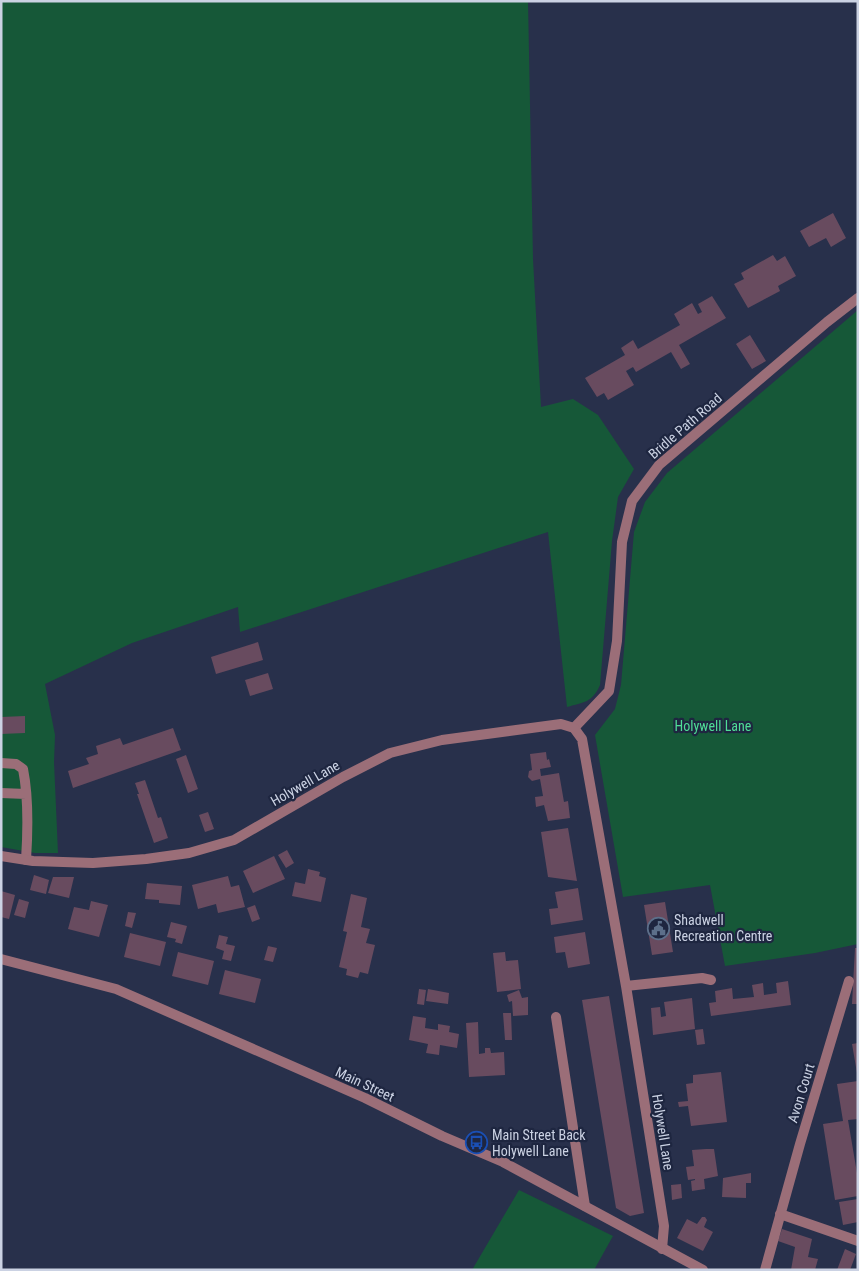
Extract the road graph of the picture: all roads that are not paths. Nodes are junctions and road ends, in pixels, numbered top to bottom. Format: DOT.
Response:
graph roads {
  1 [pos="858,298"];
  2 [pos="574,728"];
  3 [pos="1,764"];
  4 [pos="1,793"];
  5 [pos="26,794"];
  6 [pos="1,856"];
  7 [pos="26,860"];
  8 [pos="1,959"];
  9 [pos="711,980"];
  10 [pos="849,981"];
  11 [pos="626,986"];
  12 [pos="556,1017"];
  13 [pos="585,1206"];
  14 [pos="780,1214"];
  15 [pos="858,1241"];
  16 [pos="662,1249"];
  17 [pos="703,1270"];
  18 [pos="765,1270"];
  1 -- 2 [label="street, Bridle Path Road"];
  2 -- 7 [label="street, Holywell Lane"];
  2 -- 11 [label="street, Holywell Lane"];
  3 -- 5 [label="street"];
  4 -- 5 [label="street"];
  5 -- 7 [label="street"];
  6 -- 7 [label="street, Holywell Lane"];
  8 -- 13 [label="street, Main Street"];
  9 -- 11 [label="street"];
  10 -- 14 [label="street, Avon Court"];
  11 -- 16 [label="street, Holywell Lane"];
  12 -- 13 [label="street"];
  13 -- 16 [label="street, Main Street"];
  14 -- 15 [label="street"];
  14 -- 18 [label="street, Avon Court"];
  16 -- 17 [label="street, Main Street"];
}
